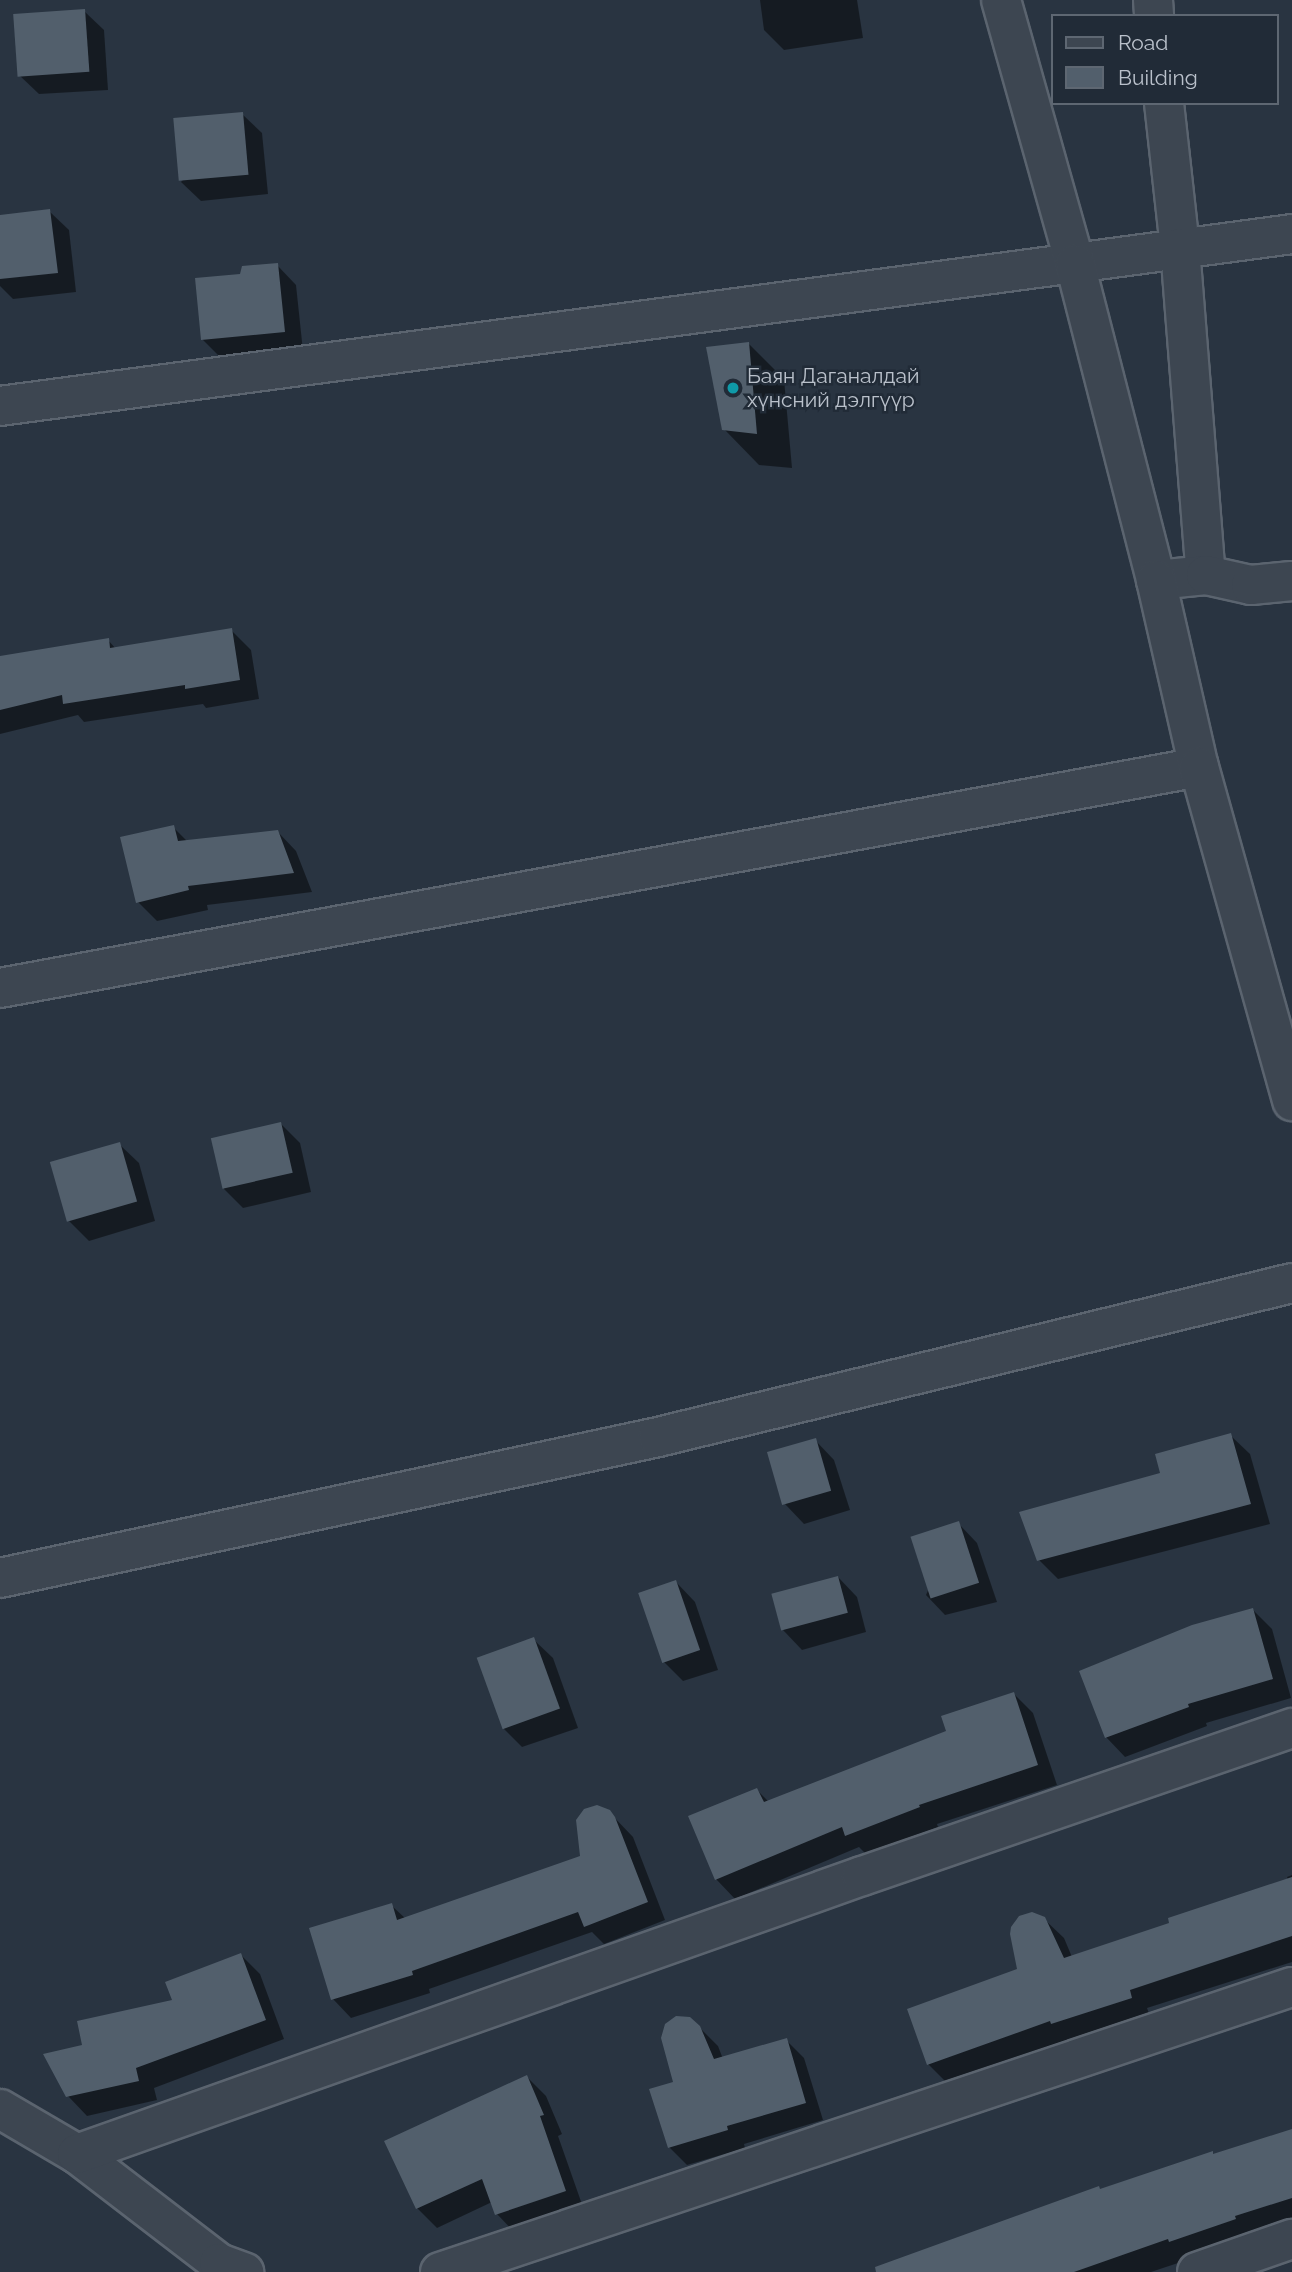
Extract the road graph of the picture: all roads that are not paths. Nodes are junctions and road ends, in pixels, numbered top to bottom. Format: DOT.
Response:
graph roads {
  1 [pos="1002,0"];
  2 [pos="1164,105"];
  3 [pos="1292,234"];
  4 [pos="1180,248"];
  5 [pos="1075,264"];
  6 [pos="0,406"];
  7 [pos="1206,575"];
  8 [pos="1156,580"];
  9 [pos="1292,581"];
  10 [pos="1199,767"];
  11 [pos="0,988"];
  12 [pos="1292,1097"];
  13 [pos="1292,1283"];
  14 [pos="0,1578"];
  15 [pos="1292,1728"];
  16 [pos="1292,1987"];
  17 [pos="0,2109"];
  18 [pos="77,2154"];
  19 [pos="1292,2239"];
  20 [pos="244,2272"];
  21 [pos="440,2272"];
  22 [pos="1197,2272"];
  1 -- 5 [label="street"];
  2 -- 4 [label="street"];
  3 -- 4 [label="street"];
  4 -- 5 [label="street"];
  4 -- 7 [label="street"];
  5 -- 6 [label="street"];
  5 -- 8 [label="street"];
  7 -- 8 [label="street"];
  7 -- 9 [label="street"];
  8 -- 10 [label="street"];
  10 -- 11 [label="street"];
  10 -- 12 [label="street"];
  13 -- 14 [label="street"];
  15 -- 18 [label="street"];
  16 -- 21 [label="street"];
  17 -- 18 [label="street"];
  18 -- 20 [label="street"];
  19 -- 22 [label="street"];
}
